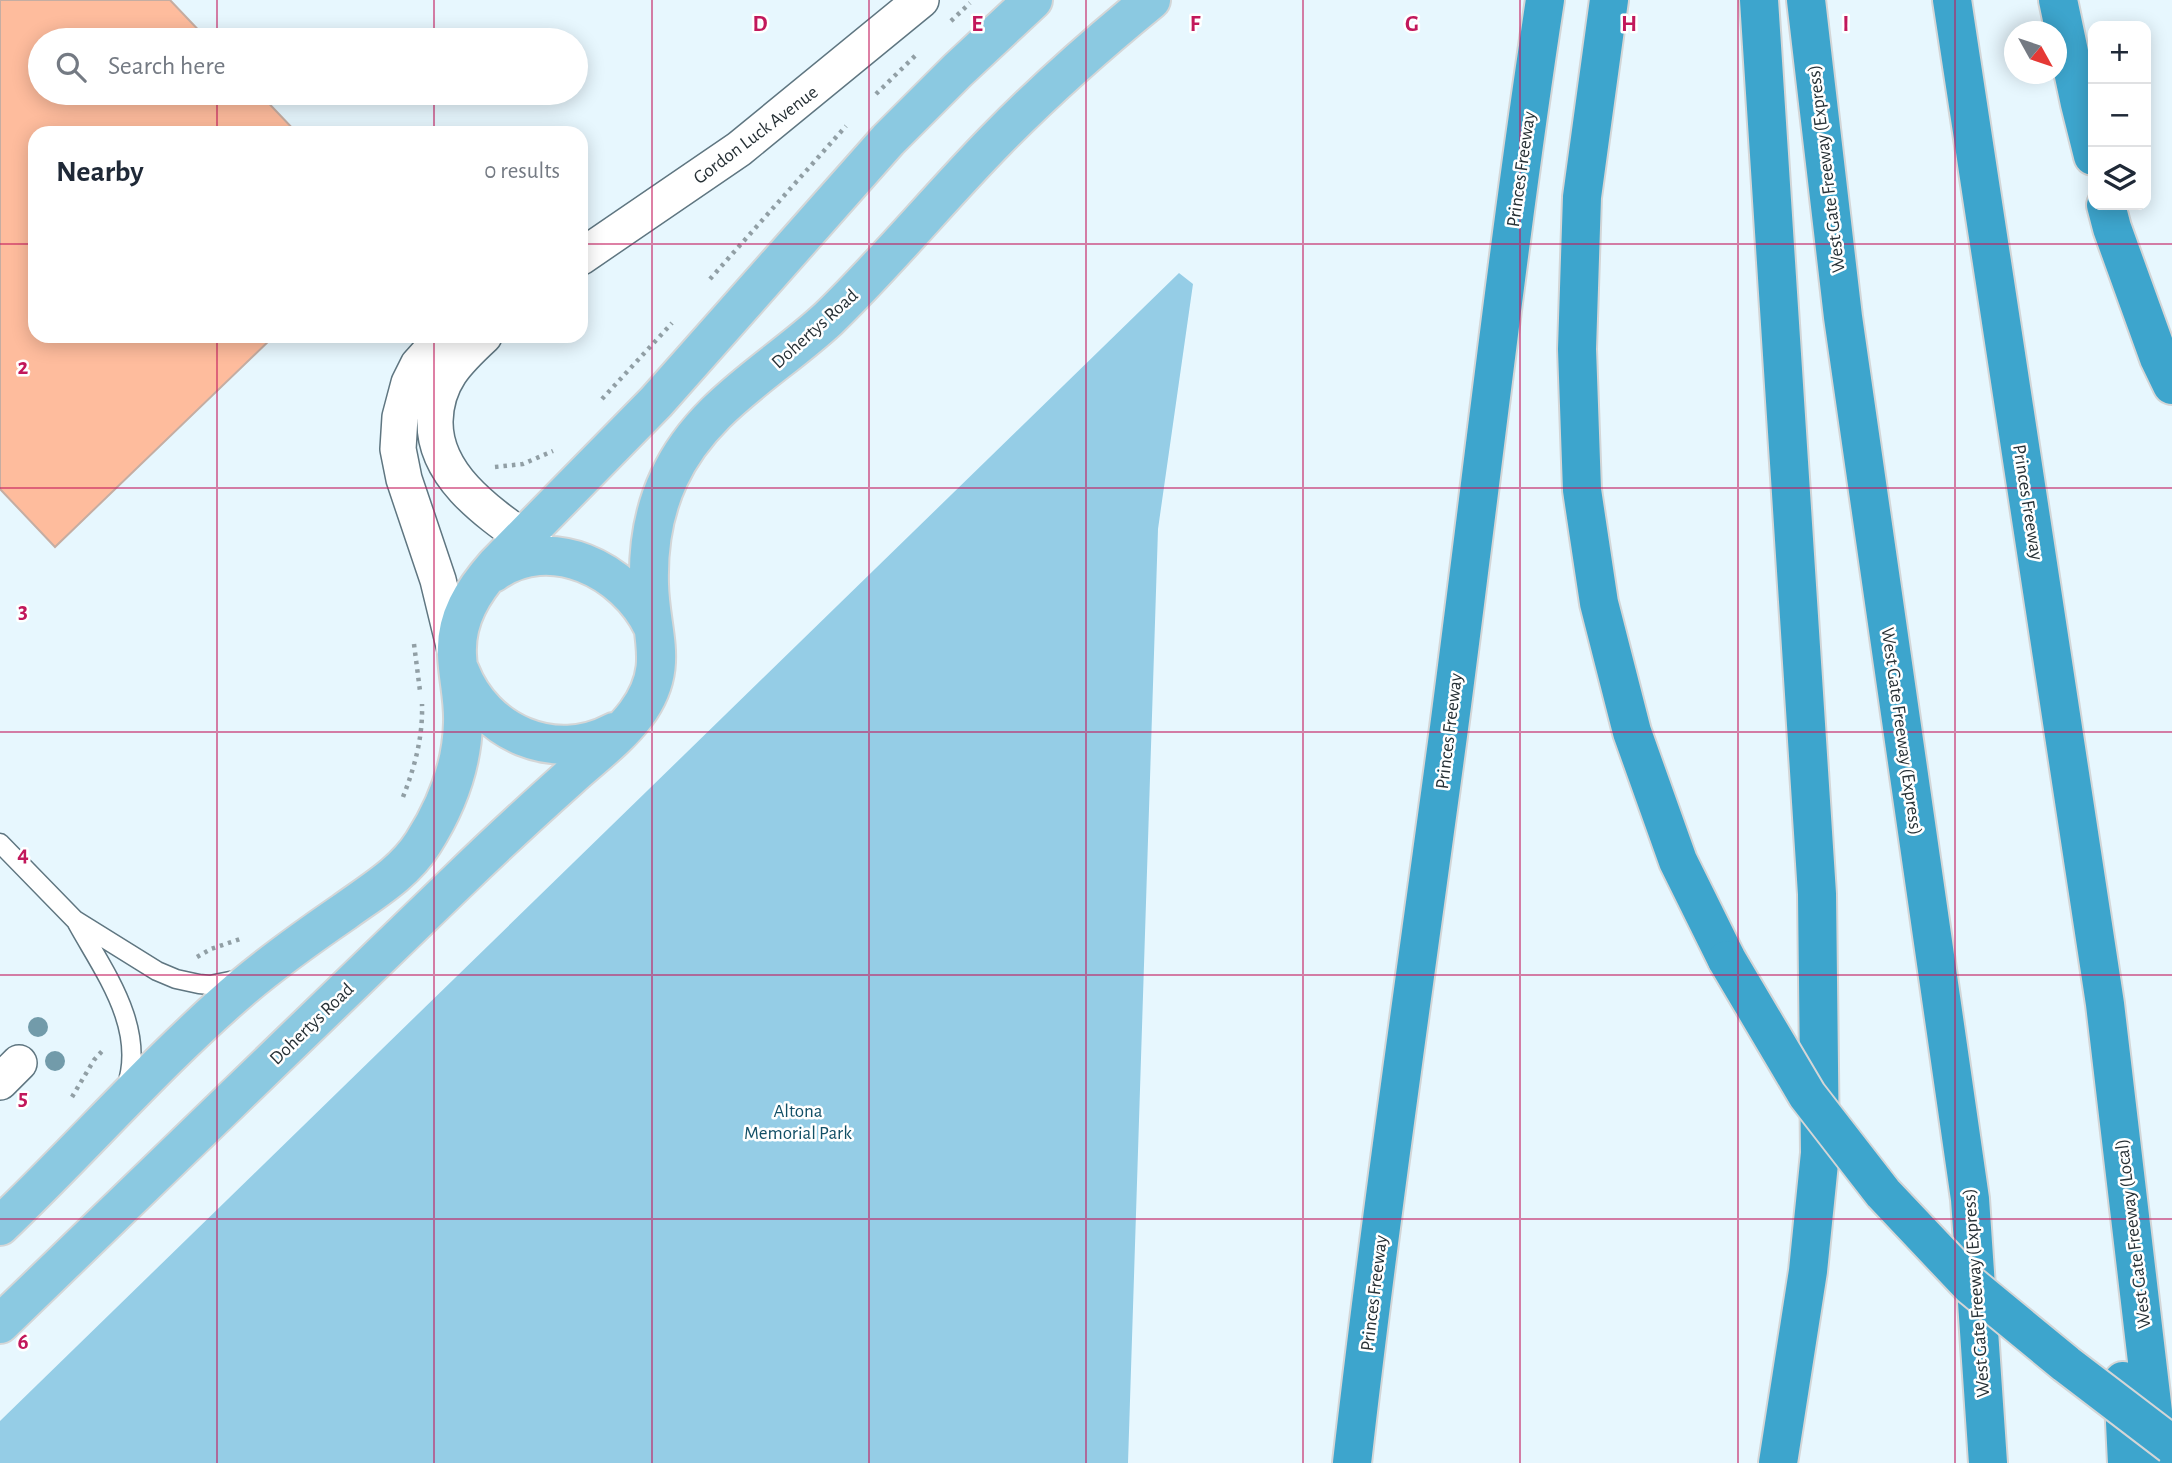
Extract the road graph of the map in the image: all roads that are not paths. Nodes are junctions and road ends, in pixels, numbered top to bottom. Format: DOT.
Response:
graph roads {
  1 [pos="921,0"];
  2 [pos="1033,0"];
  3 [pos="1151,0"];
  4 [pos="1545,0"];
  5 [pos="1609,0"];
  6 [pos="1759,0"];
  7 [pos="1806,0"];
  8 [pos="1952,0"];
  9 [pos="2058,0"];
  10 [pos="2091,147"];
  11 [pos="2107,210"];
  12 [pos="588,252"];
  13 [pos="437,343"];
  14 [pos="476,343"];
  15 [pos="2172,384"];
  16 [pos="536,547"];
  17 [pos="655,636"];
  18 [pos="458,661"];
  19 [pos="625,726"];
  20 [pos="0,843"];
  21 [pos="75,920"];
  22 [pos="270,965"];
  23 [pos="2105,1004"];
  24 [pos="111,1116"];
  25 [pos="3,1221"];
  26 [pos="0,1324"];
  27 [pos="2172,1445"];
  28 [pos="1352,1463"];
  29 [pos="1778,1463"];
  30 [pos="1988,1463"];
  31 [pos="2127,1463"];
  32 [pos="2160,1463"];
  1 -- 12 [label="street, Gordon Luck Avenue"];
  2 -- 16 [label="main road"];
  3 -- 17 [label="main road, Dohertys Road"];
  4 -- 28 [label="highway, Princes Freeway"];
  5 -- 27 [label="highway, bridge"];
  6 -- 29 [label="highway"];
  7 -- 30 [label="highway, West Gate Freeway (Express)"];
  8 -- 23 [label="highway, Princes Freeway"];
  9 -- 10 [label="highway"];
  11 -- 15 [label="highway"];
  13 -- 18 [label="street"];
  14 -- 16 [label="street"];
  16 -- 17 [label="main road"];
  16 -- 18 [label="main road"];
  17 -- 19 [label="main road, Dohertys Road"];
  18 -- 19 [label="main road"];
  18 -- 22 [label="main road"];
  19 -- 26 [label="main road, Dohertys Road"];
  20 -- 21 [label="lane"];
  21 -- 22 [label="lane"];
  21 -- 24 [label="lane"];
  22 -- 24 [label="main road"];
  23 -- 31 [label="highway"];
  23 -- 32 [label="highway, West Gate Freeway (Local)"];
  24 -- 25 [label="main road"];
}
